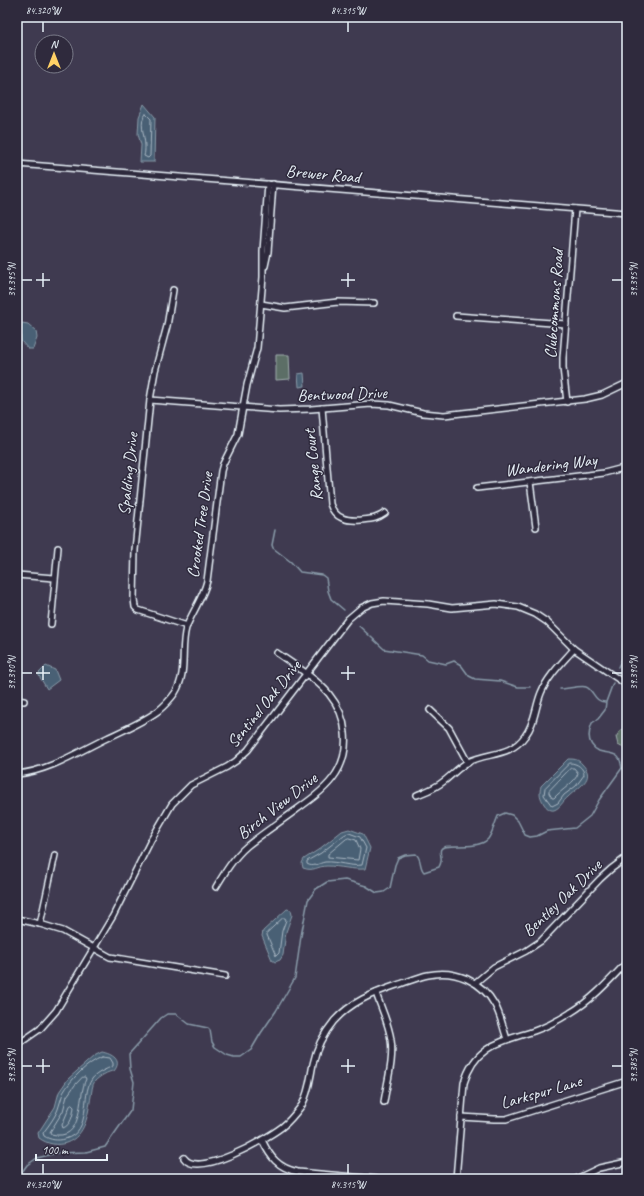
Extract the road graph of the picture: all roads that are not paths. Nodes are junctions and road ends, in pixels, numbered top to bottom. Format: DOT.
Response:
graph roads {
  1 [pos="17,164"];
  2 [pos="271,184"];
  3 [pos="575,209"];
  4 [pos="627,213"];
  5 [pos="173,290"];
  6 [pos="374,303"];
  7 [pos="261,304"];
  8 [pos="456,316"];
  9 [pos="566,324"];
  10 [pos="627,383"];
  11 [pos="150,400"];
  12 [pos="567,402"];
  13 [pos="243,407"];
  14 [pos="322,408"];
  15 [pos="627,467"];
  16 [pos="530,482"];
  17 [pos="477,488"];
  18 [pos="385,513"];
  19 [pos="536,527"];
  20 [pos="58,548"];
  21 [pos="17,575"];
  22 [pos="54,578"];
  23 [pos="51,624"];
  24 [pos="187,626"];
  25 [pos="574,649"];
  26 [pos="277,653"];
  27 [pos="306,674"];
  28 [pos="627,685"];
  29 [pos="17,700"];
  30 [pos="24,701"];
  31 [pos="430,710"];
  32 [pos="468,762"];
  33 [pos="17,774"];
  34 [pos="417,796"];
  35 [pos="55,855"];
  36 [pos="627,857"];
  37 [pos="216,887"];
  38 [pos="17,919"];
  39 [pos="40,924"];
  40 [pos="94,949"];
  41 [pos="627,962"];
  42 [pos="225,976"];
  43 [pos="475,983"];
  44 [pos="376,993"];
  45 [pos="507,1039"];
  46 [pos="17,1045"];
  47 [pos="627,1081"];
  48 [pos="384,1102"];
  49 [pos="461,1117"];
  50 [pos="262,1140"];
  51 [pos="184,1158"];
  52 [pos="627,1162"];
  53 [pos="376,1179"];
  54 [pos="456,1179"];
  55 [pos="576,1179"];
  1 -- 2 [label="street, Brewer Road"];
  2 -- 3 [label="street, Brewer Road"];
  2 -- 7 [label="street, Crooked Tree Drive"];
  3 -- 4 [label="street, Brewer Road"];
  3 -- 9 [label="street, Clubcommons Road"];
  5 -- 11 [label="street, Spalding Drive"];
  6 -- 7 [label="street"];
  7 -- 13 [label="street, Crooked Tree Drive"];
  8 -- 9 [label="street"];
  9 -- 12 [label="street, Clubcommons Road"];
  10 -- 12 [label="street, Bentwood Drive"];
  11 -- 13 [label="street, Bentwood Drive"];
  11 -- 24 [label="street, Spalding Drive"];
  12 -- 14 [label="street, Bentwood Drive"];
  13 -- 14 [label="street, Bentwood Drive"];
  13 -- 24 [label="street, Crooked Tree Drive"];
  14 -- 18 [label="street, Range Court"];
  15 -- 16 [label="street, Wandering Way"];
  16 -- 17 [label="street, Wandering Way"];
  16 -- 19 [label="street"];
  20 -- 22 [label="street"];
  21 -- 22 [label="street"];
  22 -- 23 [label="street"];
  24 -- 33 [label="street, Crooked Tree Drive"];
  25 -- 27 [label="street, Sentinel Oak Drive"];
  25 -- 28 [label="street, Sentinel Oak Drive"];
  25 -- 32 [label="street"];
  26 -- 27 [label="street, Birch View Drive"];
  27 -- 37 [label="street, Birch View Drive"];
  27 -- 40 [label="street, Sentinel Oak Drive"];
  29 -- 30 [label="street"];
  31 -- 32 [label="street"];
  32 -- 34 [label="street"];
  35 -- 39 [label="street"];
  36 -- 43 [label="street, Bentley Oak Drive"];
  38 -- 39 [label="street"];
  39 -- 40 [label="street"];
  40 -- 42 [label="street"];
  40 -- 46 [label="street, Sentinel Oak Drive"];
  41 -- 45 [label="street"];
  43 -- 44 [label="street"];
  43 -- 45 [label="street"];
  44 -- 48 [label="street"];
  44 -- 50 [label="street"];
  45 -- 49 [label="street"];
  47 -- 49 [label="street, Larkspur Lane"];
  49 -- 54 [label="street"];
  50 -- 51 [label="street"];
  50 -- 53 [label="street"];
  52 -- 55 [label="street"];
}
